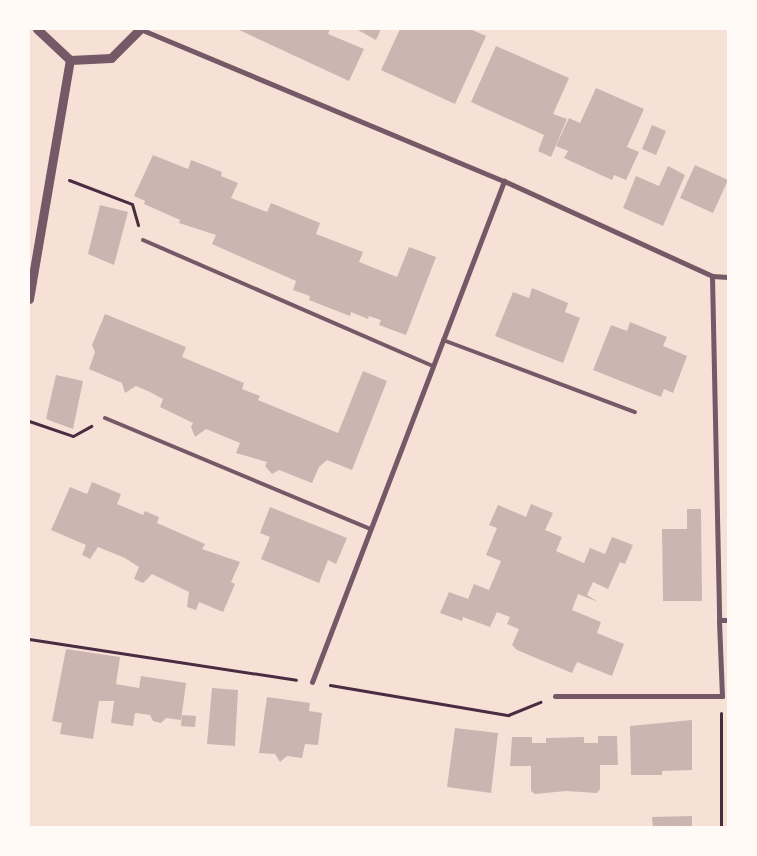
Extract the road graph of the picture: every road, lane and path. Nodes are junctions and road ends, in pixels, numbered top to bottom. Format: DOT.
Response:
graph roads {
  1 [pos="37,29"];
  2 [pos="140,29"];
  3 [pos="70,60"];
  4 [pos="49,172"];
  5 [pos="504,181"];
  6 [pos="142,240"];
  7 [pos="712,276"];
  8 [pos="728,277"];
  9 [pos="29,298"];
  10 [pos="443,340"];
  11 [pos="433,366"];
  12 [pos="635,412"];
  13 [pos="105,418"];
  14 [pos="29,422"];
  15 [pos="73,436"];
  16 [pos="371,529"];
  17 [pos="719,620"];
  18 [pos="728,620"];
  19 [pos="312,682"];
  20 [pos="555,696"];
  21 [pos="722,696"];
  22 [pos="721,827"];
  1 -- 3 [label="street"];
  2 -- 3 [label="street"];
  2 -- 5 [label="street"];
  3 -- 4 [label="street"];
  4 -- 6 [label="path"];
  4 -- 9 [label="street"];
  5 -- 7 [label="street"];
  5 -- 10 [label="street"];
  6 -- 11 [label="lane"];
  7 -- 8 [label="street"];
  7 -- 17 [label="street"];
  10 -- 11 [label="street"];
  10 -- 12 [label="lane"];
  11 -- 16 [label="street"];
  13 -- 16 [label="lane"];
  14 -- 15 [label="path"];
  16 -- 19 [label="street"];
  17 -- 18 [label="street"];
  17 -- 21 [label="street"];
  20 -- 21 [label="street"];
  21 -- 22 [label="path"];
}
